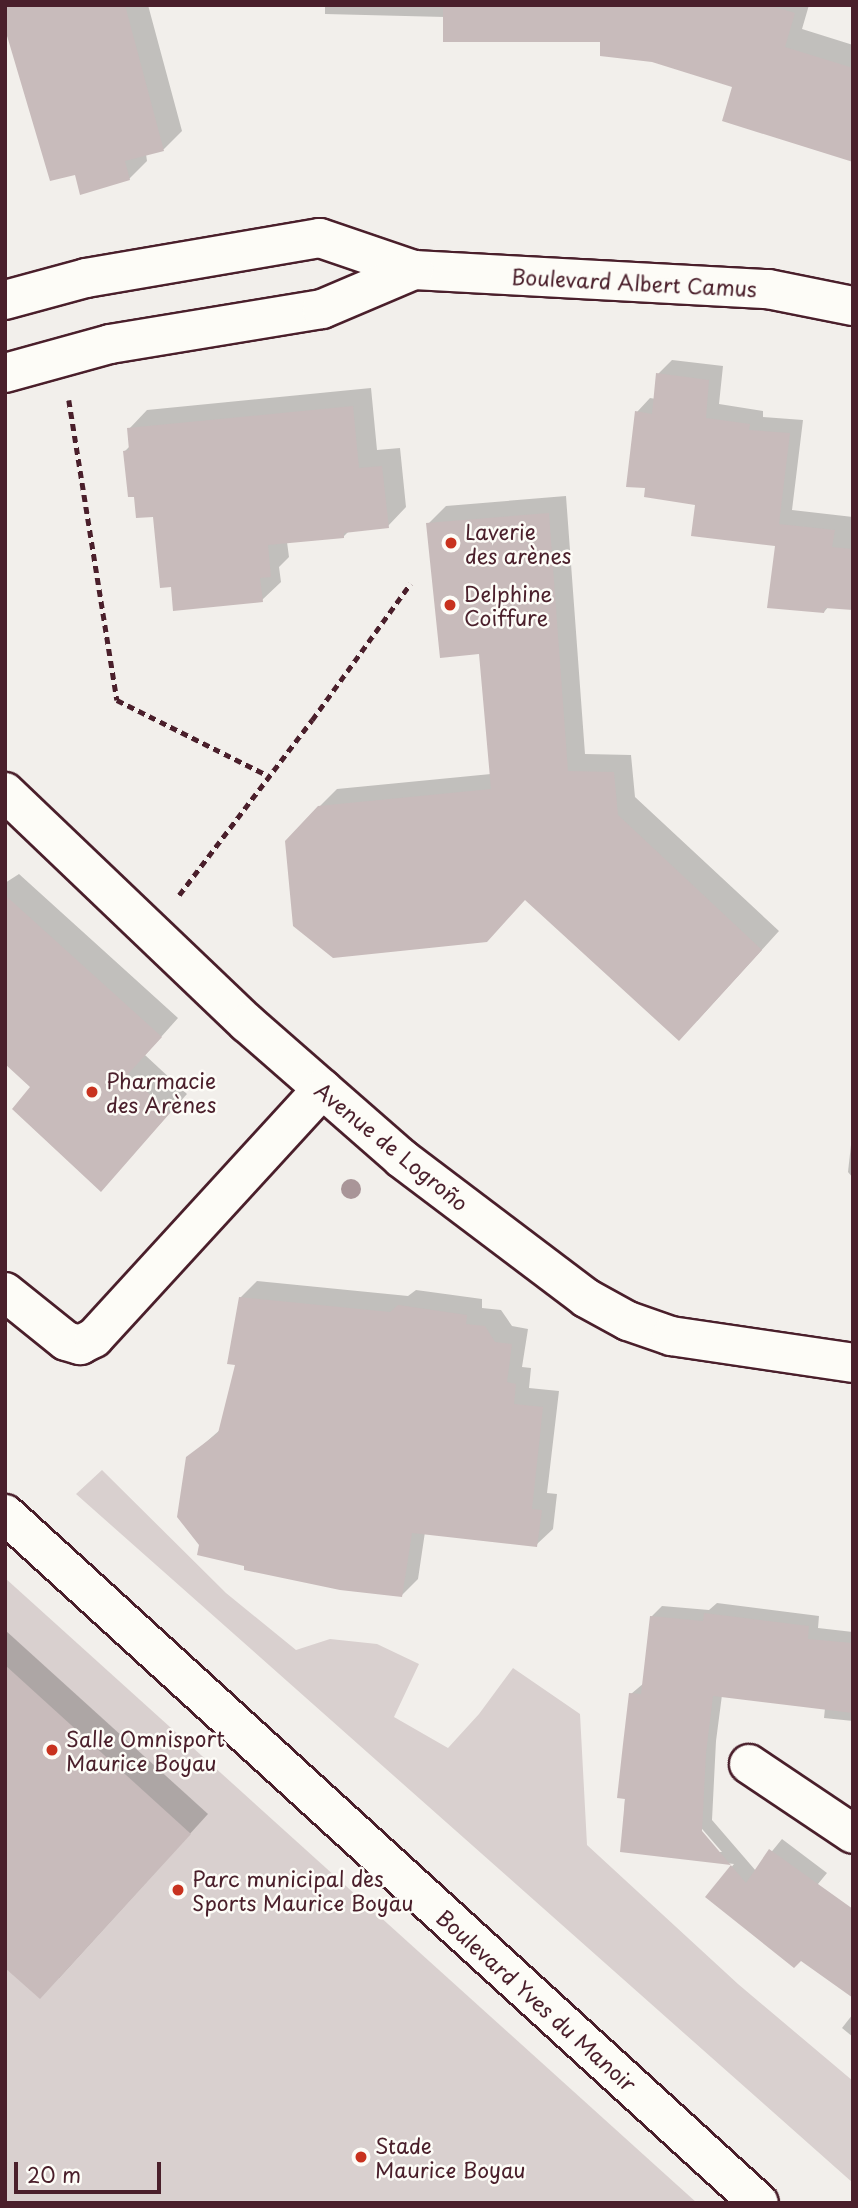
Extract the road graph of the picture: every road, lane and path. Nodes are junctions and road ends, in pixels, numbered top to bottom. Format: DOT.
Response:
graph roads {
  1 [pos="414,270"];
  2 [pos="5,300"];
  3 [pos="853,306"];
  4 [pos="62,358"];
  5 [pos="5,373"];
  6 [pos="410,584"];
  7 [pos="270,776"];
  8 [pos="5,792"];
  9 [pos="151,932"];
  10 [pos="322,1089"];
  11 [pos="5,1292"];
  12 [pos="853,1363"];
  13 [pos="5,1514"];
  14 [pos="749,1764"];
  15 [pos="853,1834"];
  16 [pos="759,2203"];
  1 -- 2 [label="street, Boulevard Albert Camus"];
  1 -- 3 [label="street, Boulevard Albert Camus"];
  1 -- 4 [label="street, Boulevard Albert Camus"];
  4 -- 5 [label="street, Boulevard Albert Camus"];
  4 -- 7 [label="path"];
  6 -- 7 [label="path"];
  7 -- 9 [label="path"];
  8 -- 9 [label="street, Avenue de Logroño"];
  9 -- 10 [label="street, Avenue de Logroño"];
  10 -- 11 [label="street"];
  10 -- 12 [label="street, Avenue de Logroño"];
  13 -- 16 [label="street, Boulevard Yves du Manoir"];
  14 -- 15 [label="street"];
}
